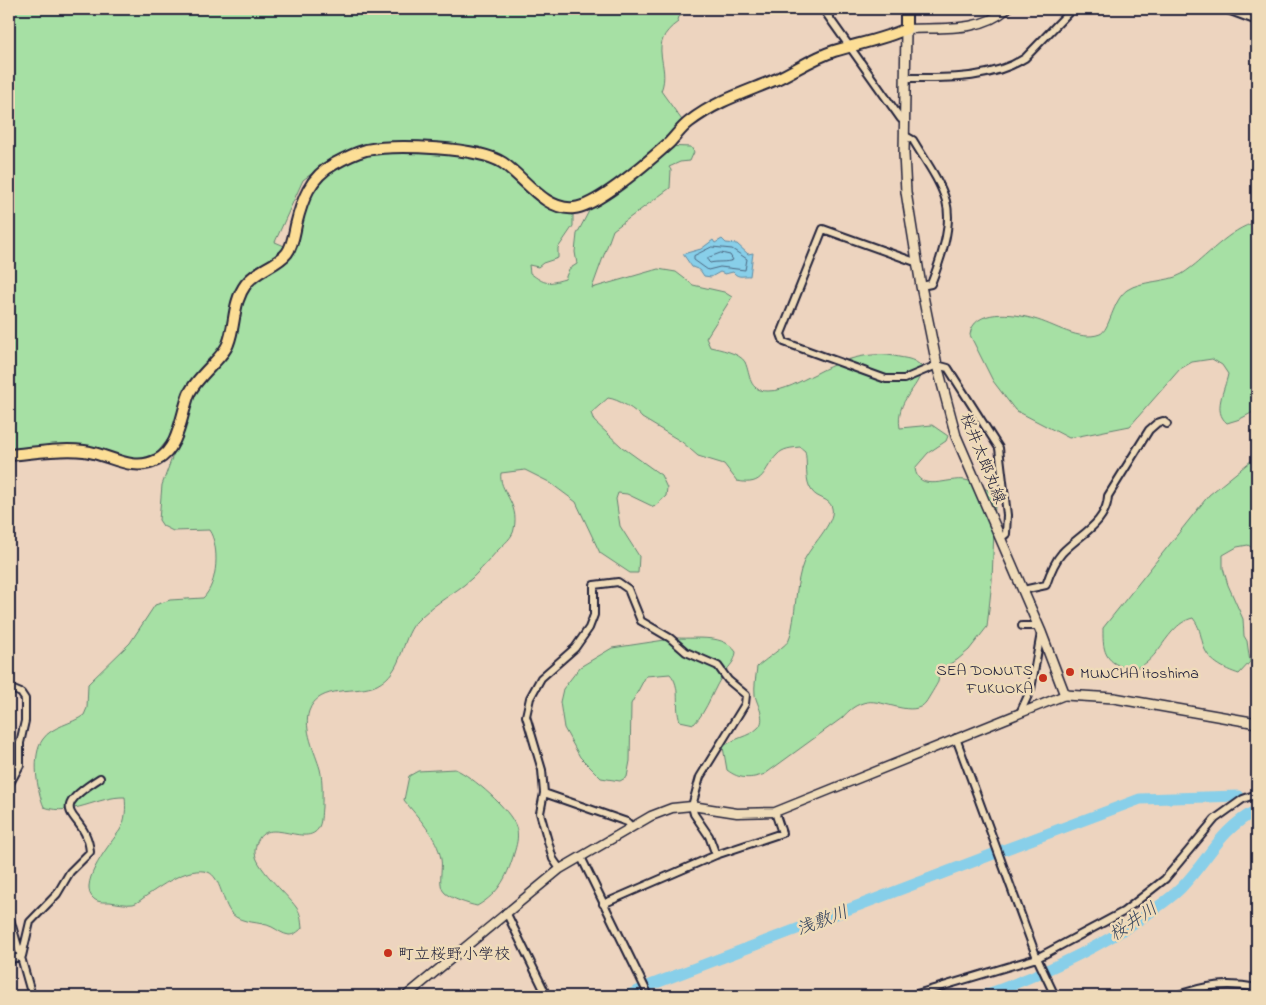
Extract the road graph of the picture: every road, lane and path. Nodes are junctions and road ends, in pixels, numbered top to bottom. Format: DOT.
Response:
graph roads {
  1 [pos="823,9"];
  2 [pos="906,9"];
  3 [pos="1007,9"];
  4 [pos="1072,9"];
  5 [pos="1226,9"];
  6 [pos="1257,21"];
  7 [pos="906,29"];
  8 [pos="849,47"];
  9 [pos="905,78"];
  10 [pos="904,119"];
  11 [pos="904,135"];
  12 [pos="918,263"];
  13 [pos="922,286"];
  14 [pos="937,365"];
  15 [pos="1167,424"];
  16 [pos="9,456"];
  17 [pos="1001,538"];
  18 [pos="1023,590"];
  19 [pos="1022,626"];
  20 [pos="1040,629"];
  21 [pos="9,688"];
  22 [pos="1065,695"];
  23 [pos="1020,713"];
  24 [pos="1257,723"];
  25 [pos="956,738"];
  26 [pos="100,778"];
  27 [pos="9,785"];
  28 [pos="544,793"];
  29 [pos="1257,794"];
  30 [pos="692,806"];
  31 [pos="775,812"];
  32 [pos="631,826"];
  33 [pos="716,855"];
  34 [pos="580,857"];
  35 [pos="560,869"];
  36 [pos="603,904"];
  37 [pos="506,912"];
  38 [pos="9,915"];
  39 [pos="22,956"];
  40 [pos="9,960"];
  41 [pos="1039,961"];
  42 [pos="1257,988"];
  43 [pos="32,996"];
  44 [pos="406,996"];
  45 [pos="547,996"];
  46 [pos="649,996"];
  47 [pos="910,996"];
  48 [pos="1055,996"];
  49 [pos="1176,996"];
  1 -- 8 [label="street"];
  2 -- 7 [label="main road"];
  3 -- 7 [label="street"];
  4 -- 9 [label="street"];
  5 -- 6 [label="street"];
  7 -- 8 [label="main road"];
  7 -- 9 [label="main road, 桜井太郎丸線"];
  8 -- 10 [label="street"];
  8 -- 16 [label="main road"];
  9 -- 10 [label="main road, 桜井太郎丸線"];
  10 -- 11 [label="main road, 桜井太郎丸線"];
  11 -- 12 [label="main road, 桜井太郎丸線"];
  11 -- 13 [label="street"];
  12 -- 13 [label="main road, 桜井太郎丸線"];
  12 -- 14 [label="street"];
  13 -- 14 [label="main road, 桜井太郎丸線"];
  14 -- 17 [label="main road, 桜井太郎丸線"];
  14 -- 17 [label="street"];
  15 -- 18 [label="street"];
  17 -- 18 [label="main road, 桜井太郎丸線"];
  18 -- 20 [label="main road, 桜井太郎丸線"];
  19 -- 20 [label="street"];
  20 -- 22 [label="main road, 桜井太郎丸線"];
  20 -- 23 [label="street"];
  21 -- 27 [label="street"];
  22 -- 23 [label="street"];
  22 -- 24 [label="main road"];
  23 -- 25 [label="street"];
  25 -- 31 [label="street"];
  25 -- 41 [label="street"];
  26 -- 39 [label="street"];
  28 -- 30 [label="street"];
  28 -- 32 [label="street"];
  28 -- 35 [label="street"];
  29 -- 41 [label="street"];
  30 -- 31 [label="street"];
  30 -- 32 [label="street"];
  30 -- 33 [label="street"];
  31 -- 33 [label="street"];
  32 -- 34 [label="street"];
  33 -- 36 [label="street"];
  34 -- 35 [label="street"];
  34 -- 36 [label="street"];
  35 -- 37 [label="street"];
  36 -- 46 [label="street"];
  37 -- 44 [label="street"];
  37 -- 45 [label="street"];
  38 -- 39 [label="street"];
  39 -- 40 [label="street"];
  39 -- 43 [label="street"];
  41 -- 47 [label="street"];
  41 -- 48 [label="street"];
  42 -- 49 [label="street"];
}
